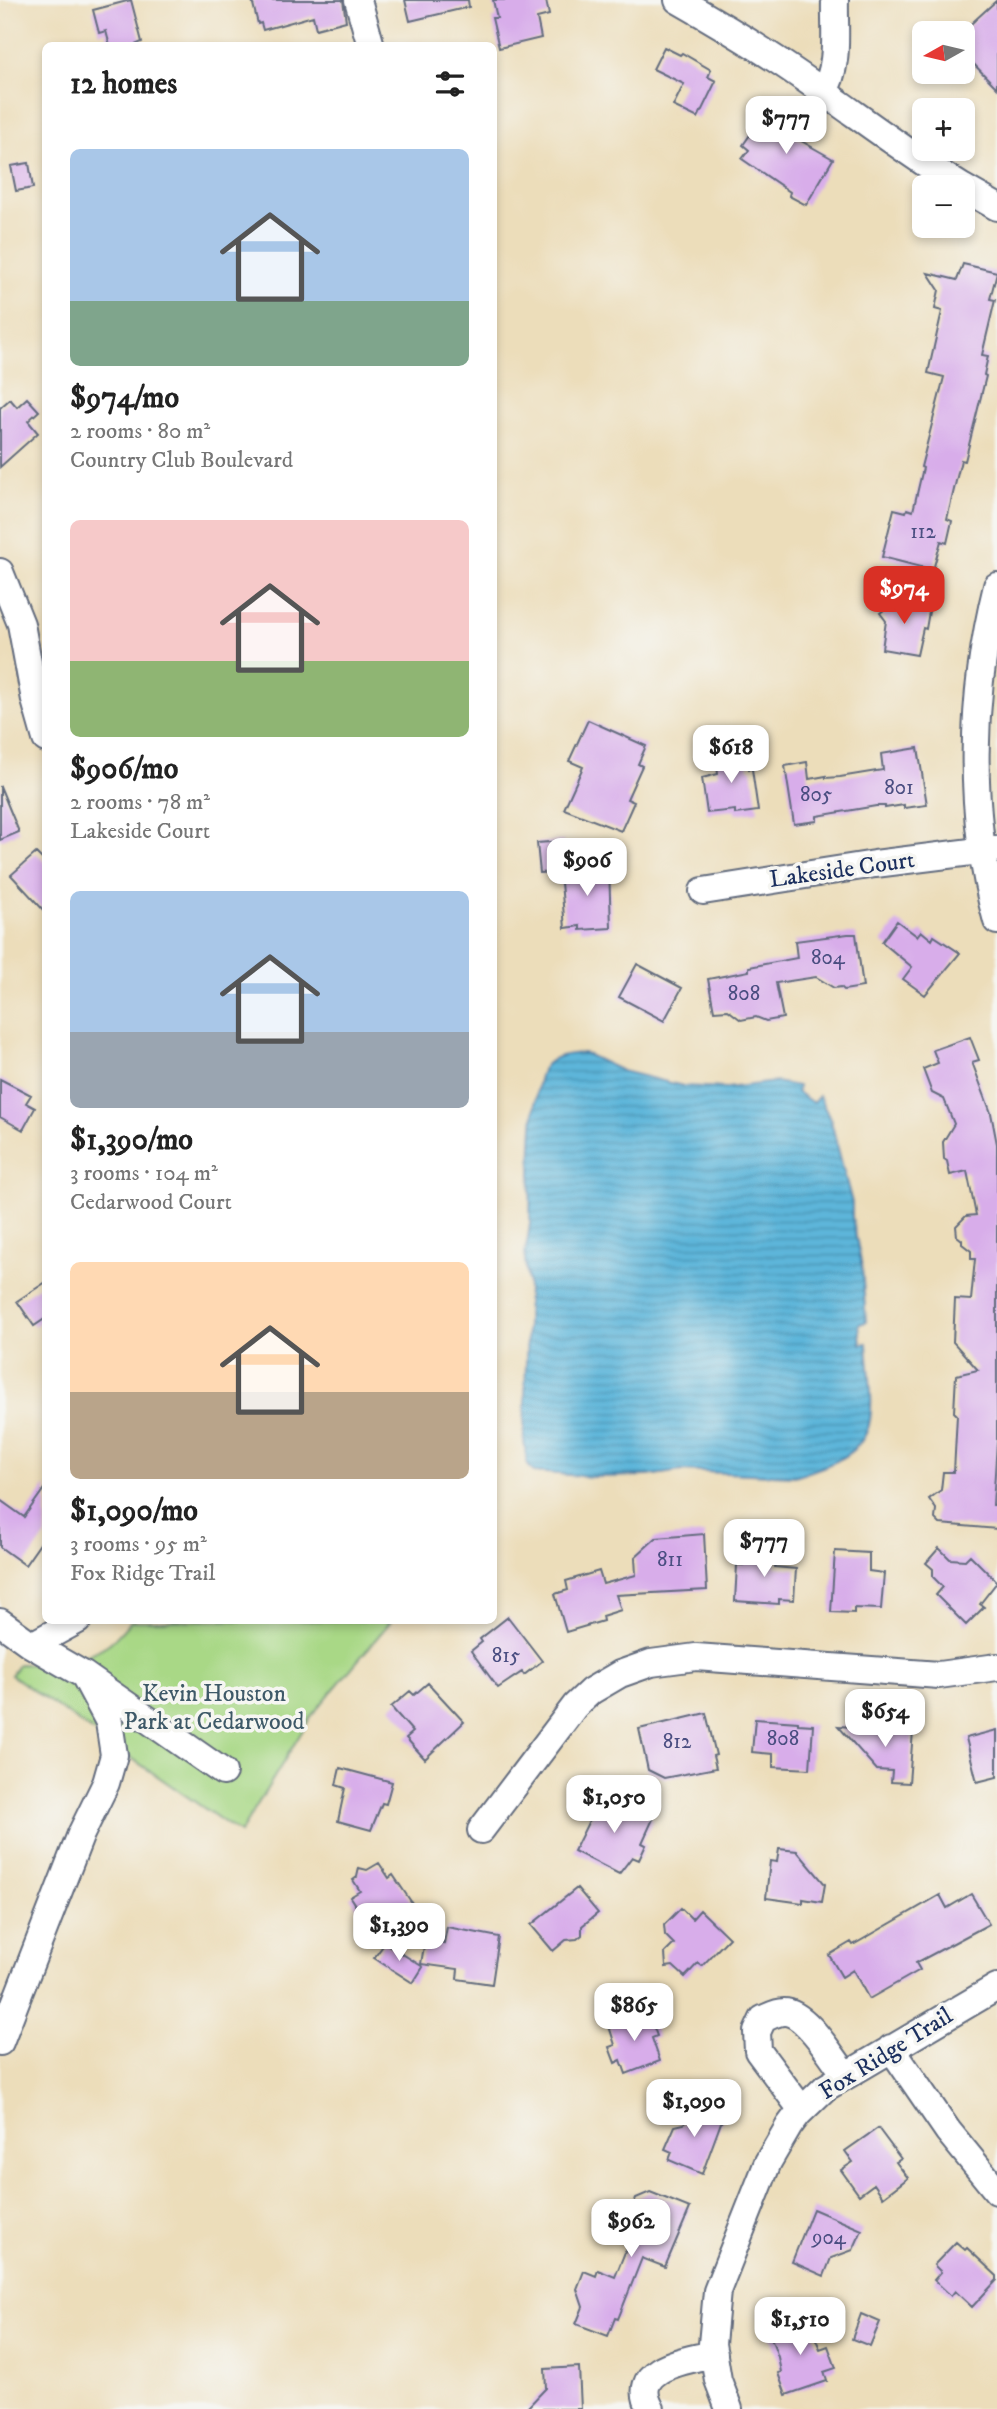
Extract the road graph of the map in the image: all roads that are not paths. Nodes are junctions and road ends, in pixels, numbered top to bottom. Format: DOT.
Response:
graph roads {
  1 [pos="358,0"];
  2 [pos="678,0"];
  3 [pos="835,0"];
  4 [pos="370,42"];
  5 [pos="823,93"];
  6 [pos="942,175"];
  7 [pos="975,194"];
  8 [pos="997,207"];
  9 [pos="0,572"];
  10 [pos="997,586"];
  11 [pos="42,725"];
  12 [pos="989,850"];
  13 [pos="703,891"];
  14 [pos="997,921"];
  15 [pos="0,1623"];
  16 [pos="71,1624"];
  17 [pos="32,1645"];
  18 [pos="997,1667"];
  19 [pos="83,1675"];
  20 [pos="223,1772"];
  21 [pos="481,1830"];
  22 [pos="997,1987"];
  23 [pos="0,2042"];
  24 [pos="891,2048"];
  25 [pos="846,2075"];
  26 [pos="802,2110"];
  27 [pos="997,2191"];
  28 [pos="714,2354"];
  29 [pos="651,2409"];
  30 [pos="729,2409"];
  1 -- 4 [label="street"];
  2 -- 5 [label="street"];
  3 -- 5 [label="street"];
  5 -- 6 [label="street"];
  7 -- 8 [label="street"];
  9 -- 11 [label="street"];
  10 -- 12 [label="street"];
  12 -- 13 [label="street, Lakeside Court"];
  12 -- 14 [label="street"];
  15 -- 17 [label="street"];
  16 -- 17 [label="street"];
  17 -- 19 [label="street"];
  18 -- 21 [label="street"];
  19 -- 20 [label="street"];
  19 -- 23 [label="street"];
  22 -- 24 [label="street, Fox Ridge Trail"];
  24 -- 25 [label="street, Fox Ridge Trail"];
  24 -- 27 [label="street"];
  25 -- 26 [label="street, Fox Ridge Trail"];
  25 -- 26 [label="street"];
  26 -- 28 [label="street, Fox Ridge Trail"];
  28 -- 29 [label="street"];
  28 -- 30 [label="street, Fox Ridge Trail"];
}
